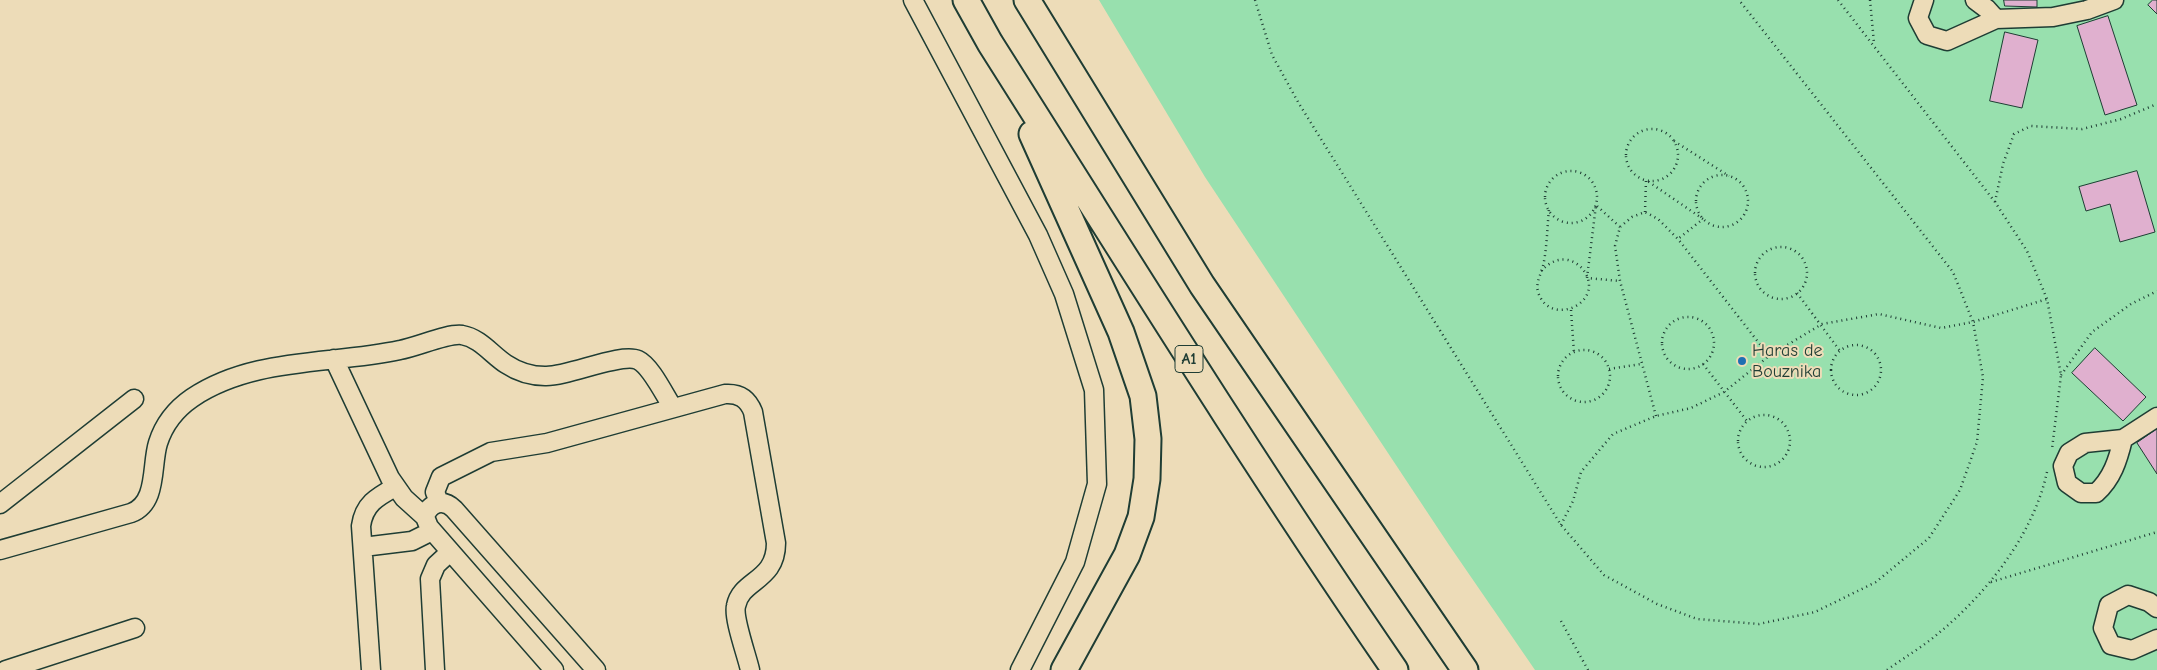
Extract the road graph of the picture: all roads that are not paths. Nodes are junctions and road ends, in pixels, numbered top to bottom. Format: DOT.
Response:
graph roads {
  1 [pos="913,0"];
  2 [pos="966,0"];
  3 [pos="1027,0"];
  4 [pos="1924,0"];
  5 [pos="1975,0"];
  6 [pos="2114,0"];
  7 [pos="1996,19"];
  8 [pos="990,43"];
  9 [pos="334,359"];
  10 [pos="134,399"];
  11 [pos="673,408"];
  12 [pos="2157,417"];
  13 [pos="2123,439"];
  14 [pos="395,487"];
  15 [pos="439,502"];
  16 [pos="0,504"];
  17 [pos="1361,518"];
  18 [pos="429,524"];
  19 [pos="363,547"];
  20 [pos="0,550"];
  21 [pos="450,552"];
  22 [pos="2157,608"];
  23 [pos="135,628"];
  24 [pos="2157,639"];
  25 [pos="6,668"];
  26 [pos="371,670"];
  27 [pos="435,670"];
  28 [pos="554,670"];
  29 [pos="596,670"];
  30 [pos="750,670"];
  31 [pos="1020,670"];
  32 [pos="1064,670"];
  33 [pos="1395,670"];
  34 [pos="1465,670"];
  35 [pos="1480,670"];
  1 -- 31 [label="street"];
  2 -- 8 [label="highway, A1"];
  3 -- 17 [label="highway"];
  4 -- 7 [label="street"];
  5 -- 7 [label="street"];
  6 -- 7 [label="street"];
  8 -- 32 [label="highway"];
  8 -- 33 [label="highway, A1"];
  9 -- 11 [label="street"];
  9 -- 14 [label="street"];
  9 -- 20 [label="street"];
  10 -- 16 [label="street"];
  11 -- 15 [label="street"];
  11 -- 30 [label="street"];
  12 -- 13 [label="street"];
  14 -- 18 [label="street"];
  14 -- 19 [label="street"];
  15 -- 18 [label="street"];
  15 -- 29 [label="street"];
  17 -- 34 [label="highway"];
  17 -- 35 [label="highway"];
  18 -- 19 [label="street"];
  18 -- 21 [label="street"];
  19 -- 26 [label="street"];
  21 -- 27 [label="street"];
  21 -- 28 [label="street"];
  22 -- 24 [label="street"];
  23 -- 25 [label="street"];
}
